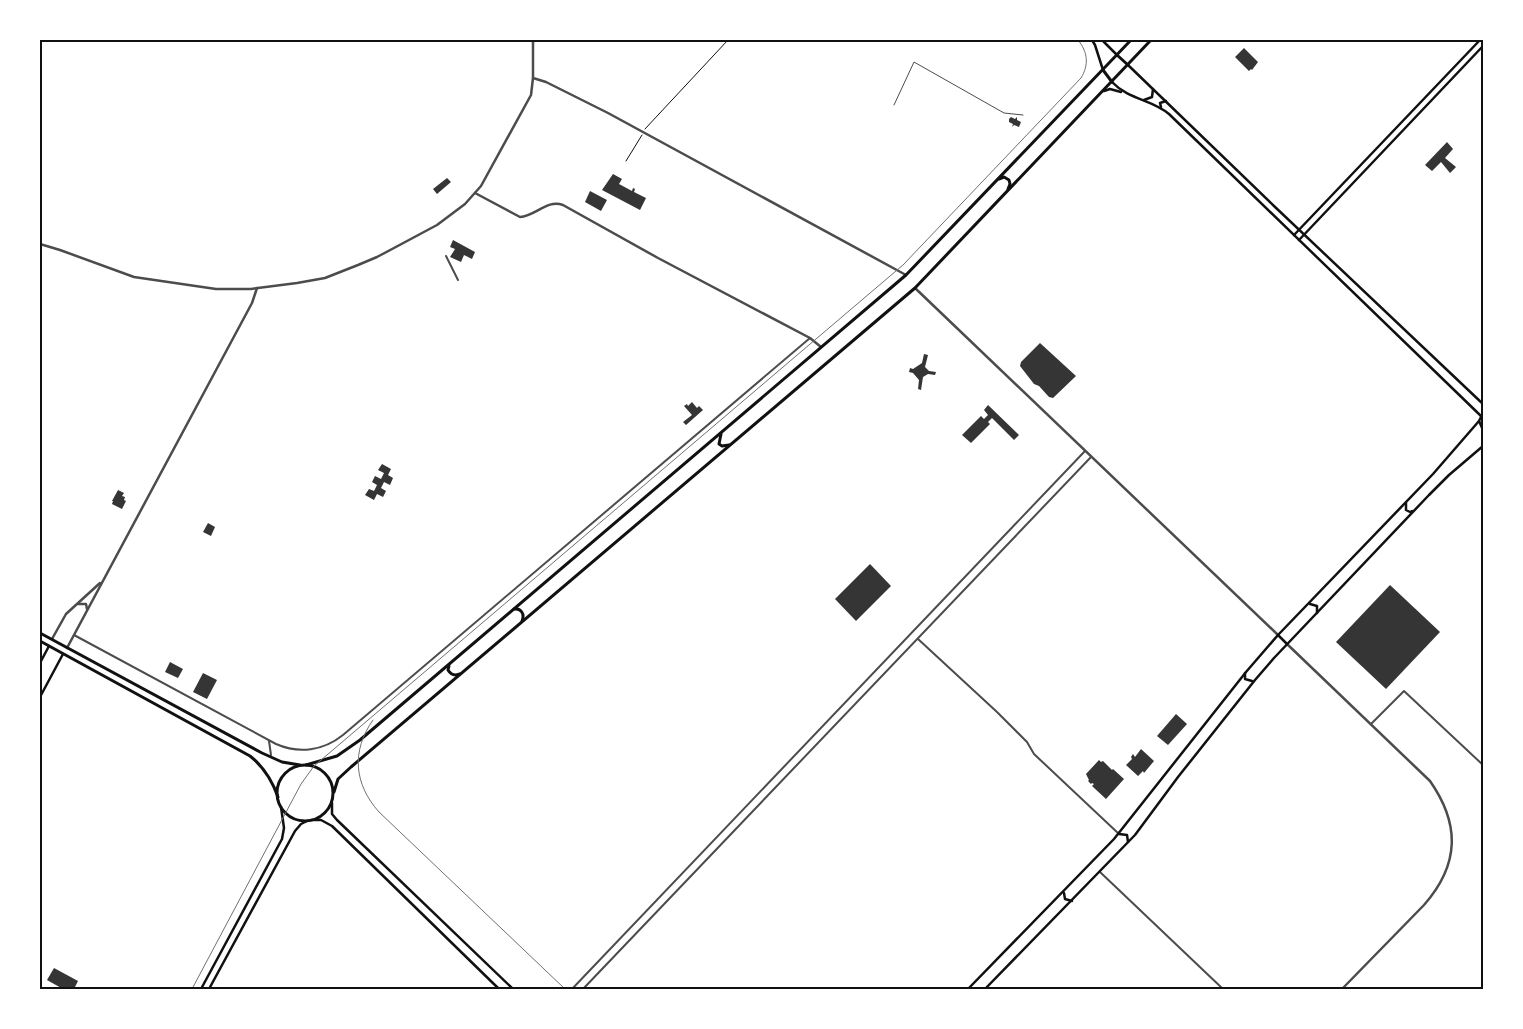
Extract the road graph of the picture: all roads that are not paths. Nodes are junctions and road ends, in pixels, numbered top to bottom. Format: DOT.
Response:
graph roads {
  1 [pos="532,40"];
  2 [pos="1092,40"];
  3 [pos="1102,40"];
  4 [pos="1131,40"];
  5 [pos="1151,40"];
  6 [pos="1480,40"];
  7 [pos="1483,46"];
  8 [pos="1117,55"];
  9 [pos="1128,65"];
  10 [pos="1102,70"];
  11 [pos="533,78"];
  12 [pos="1112,82"];
  13 [pos="1152,87"];
  14 [pos="1104,91"];
  15 [pos="1122,92"];
  16 [pos="1140,100"];
  17 [pos="1166,101"];
  18 [pos="894,104"];
  19 [pos="1420,104"];
  20 [pos="1425,107"];
  21 [pos="1161,108"];
  22 [pos="1415,109"];
  23 [pos="1420,113"];
  24 [pos="1023,115"];
  25 [pos="997,180"];
  26 [pos="1007,192"];
  27 [pos="475,193"];
  28 [pos="1298,230"];
  29 [pos="1294,235"];
  30 [pos="1304,235"];
  31 [pos="1299,240"];
  32 [pos="40,244"];
  33 [pos="446,256"];
  34 [pos="906,275"];
  35 [pos="458,280"];
  36 [pos="257,288"];
  37 [pos="915,288"];
  38 [pos="810,338"];
  39 [pos="821,347"];
  40 [pos="1483,404"];
  41 [pos="1482,414"];
  42 [pos="1479,421"];
  43 [pos="1483,430"];
  44 [pos="722,431"];
  45 [pos="732,444"];
  46 [pos="1483,446"];
  47 [pos="1085,451"];
  48 [pos="1091,457"];
  49 [pos="1406,502"];
  50 [pos="1415,510"];
  51 [pos="101,582"];
  52 [pos="75,605"];
  53 [pos="1307,606"];
  54 [pos="87,610"];
  55 [pos="511,610"];
  56 [pos="1316,614"];
  57 [pos="520,623"];
  58 [pos="40,633"];
  59 [pos="74,635"];
  60 [pos="1278,635"];
  61 [pos="918,638"];
  62 [pos="52,639"];
  63 [pos="40,641"];
  64 [pos="1287,644"];
  65 [pos="48,646"];
  66 [pos="67,648"];
  67 [pos="64,654"];
  68 [pos="40,663"];
  69 [pos="450,663"];
  70 [pos="1246,672"];
  71 [pos="463,673"];
  72 [pos="1255,680"];
  73 [pos="40,696"];
  74 [pos="1371,724"];
  75 [pos="269,741"];
  76 [pos="272,758"];
  77 [pos="300,765"];
  78 [pos="306,765"];
  79 [pos="1483,765"];
  80 [pos="334,792"];
  81 [pos="278,797"];
  82 [pos="332,803"];
  83 [pos="281,807"];
  84 [pos="309,821"];
  85 [pos="1119,834"];
  86 [pos="1127,844"];
  87 [pos="1100,872"];
  88 [pos="1064,892"];
  89 [pos="1072,901"];
  90 [pos="598,962"];
  91 [pos="604,967"];
  92 [pos="201,989"];
  93 [pos="209,989"];
  94 [pos="499,989"];
  95 [pos="513,989"];
  96 [pos="572,989"];
  97 [pos="583,989"];
  98 [pos="968,989"];
  99 [pos="985,989"];
  100 [pos="1223,989"];
  101 [pos="1342,989"];
  1 -- 11 [label="street"];
  2 -- 10 [label="main road"];
  3 -- 8 [label="main road"];
  4 -- 8 [label="main road"];
  5 -- 9 [label="main road"];
  6 -- 19 [label="main road"];
  7 -- 20 [label="main road"];
  8 -- 9 [label="main road"];
  8 -- 10 [label="main road"];
  9 -- 12 [label="main road"];
  9 -- 13 [label="main road"];
  10 -- 12 [label="main road"];
  10 -- 25 [label="main road"];
  11 -- 27 [label="street"];
  11 -- 34 [label="street"];
  12 -- 14 [label="main road"];
  12 -- 15 [label="main road"];
  13 -- 16 [label="main road"];
  13 -- 17 [label="main road"];
  14 -- 15 [label="main road"];
  14 -- 26 [label="main road"];
  15 -- 16 [label="main road"];
  16 -- 21 [label="main road"];
  17 -- 21 [label="main road"];
  17 -- 28 [label="main road"];
  18 -- 24 [label="lane"];
  19 -- 20 [label="main road"];
  19 -- 22 [label="main road"];
  20 -- 23 [label="main road"];
  21 -- 29 [label="main road"];
  22 -- 23 [label="main road"];
  22 -- 28 [label="main road"];
  23 -- 30 [label="main road"];
  25 -- 26 [label="main road"];
  25 -- 34 [label="main road"];
  26 -- 37 [label="main road"];
  27 -- 36 [label="street"];
  27 -- 38 [label="street"];
  28 -- 29 [label="main road"];
  28 -- 30 [label="main road"];
  29 -- 31 [label="main road"];
  30 -- 31 [label="main road"];
  30 -- 40 [label="main road"];
  31 -- 41 [label="main road"];
  32 -- 36 [label="street"];
  33 -- 35 [label="street"];
  34 -- 39 [label="main road"];
  36 -- 51 [label="street"];
  37 -- 45 [label="main road"];
  37 -- 47 [label="street"];
  38 -- 39 [label="street"];
  38 -- 75 [label="street"];
  39 -- 44 [label="main road"];
  41 -- 42 [label="main road"];
  42 -- 43 [label="main road"];
  42 -- 49 [label="main road"];
  44 -- 45 [label="main road"];
  44 -- 55 [label="main road"];
  45 -- 57 [label="main road"];
  46 -- 50 [label="main road"];
  47 -- 48 [label="street"];
  47 -- 90 [label="street"];
  48 -- 60 [label="street"];
  48 -- 61 [label="street"];
  49 -- 50 [label="main road"];
  49 -- 53 [label="main road"];
  50 -- 56 [label="main road"];
  51 -- 52 [label="street"];
  51 -- 54 [label="street"];
  52 -- 54 [label="street"];
  52 -- 62 [label="street"];
  53 -- 56 [label="main road"];
  53 -- 60 [label="main road"];
  54 -- 59 [label="street"];
  55 -- 57 [label="main road"];
  55 -- 69 [label="main road"];
  56 -- 64 [label="main road"];
  57 -- 71 [label="main road"];
  58 -- 62 [label="main road"];
  59 -- 66 [label="street"];
  59 -- 75 [label="street"];
  60 -- 64 [label="main road"];
  60 -- 70 [label="main road"];
  61 -- 85 [label="street"];
  61 -- 91 [label="street"];
  62 -- 65 [label="main road"];
  62 -- 66 [label="main road"];
  63 -- 65 [label="main road"];
  64 -- 72 [label="main road"];
  64 -- 74 [label="street"];
  65 -- 67 [label="main road"];
  65 -- 68 [label="main road"];
  66 -- 67 [label="main road"];
  66 -- 76 [label="main road"];
  67 -- 73 [label="main road"];
  67 -- 81 [label="main road"];
  69 -- 71 [label="main road"];
  69 -- 78 [label="main road"];
  70 -- 72 [label="main road"];
  70 -- 85 [label="main road"];
  71 -- 80 [label="main road"];
  72 -- 86 [label="main road"];
  74 -- 79 [label="street"];
  74 -- 101 [label="street"];
  75 -- 76 [label="street"];
  76 -- 77 [label="main road"];
  77 -- 78 [label="main road"];
  77 -- 81 [label="main road"];
  78 -- 80 [label="main road"];
  80 -- 82 [label="main road"];
  81 -- 83 [label="main road"];
  82 -- 84 [label="main road"];
  82 -- 95 [label="main road"];
  83 -- 84 [label="main road"];
  83 -- 92 [label="main road"];
  84 -- 93 [label="main road"];
  84 -- 94 [label="main road"];
  85 -- 86 [label="main road"];
  85 -- 88 [label="main road"];
  86 -- 87 [label="main road"];
  87 -- 89 [label="main road"];
  87 -- 100 [label="street"];
  88 -- 89 [label="main road"];
  88 -- 98 [label="main road"];
  89 -- 99 [label="main road"];
  90 -- 91 [label="street"];
  90 -- 96 [label="street"];
  91 -- 97 [label="street"];
}
